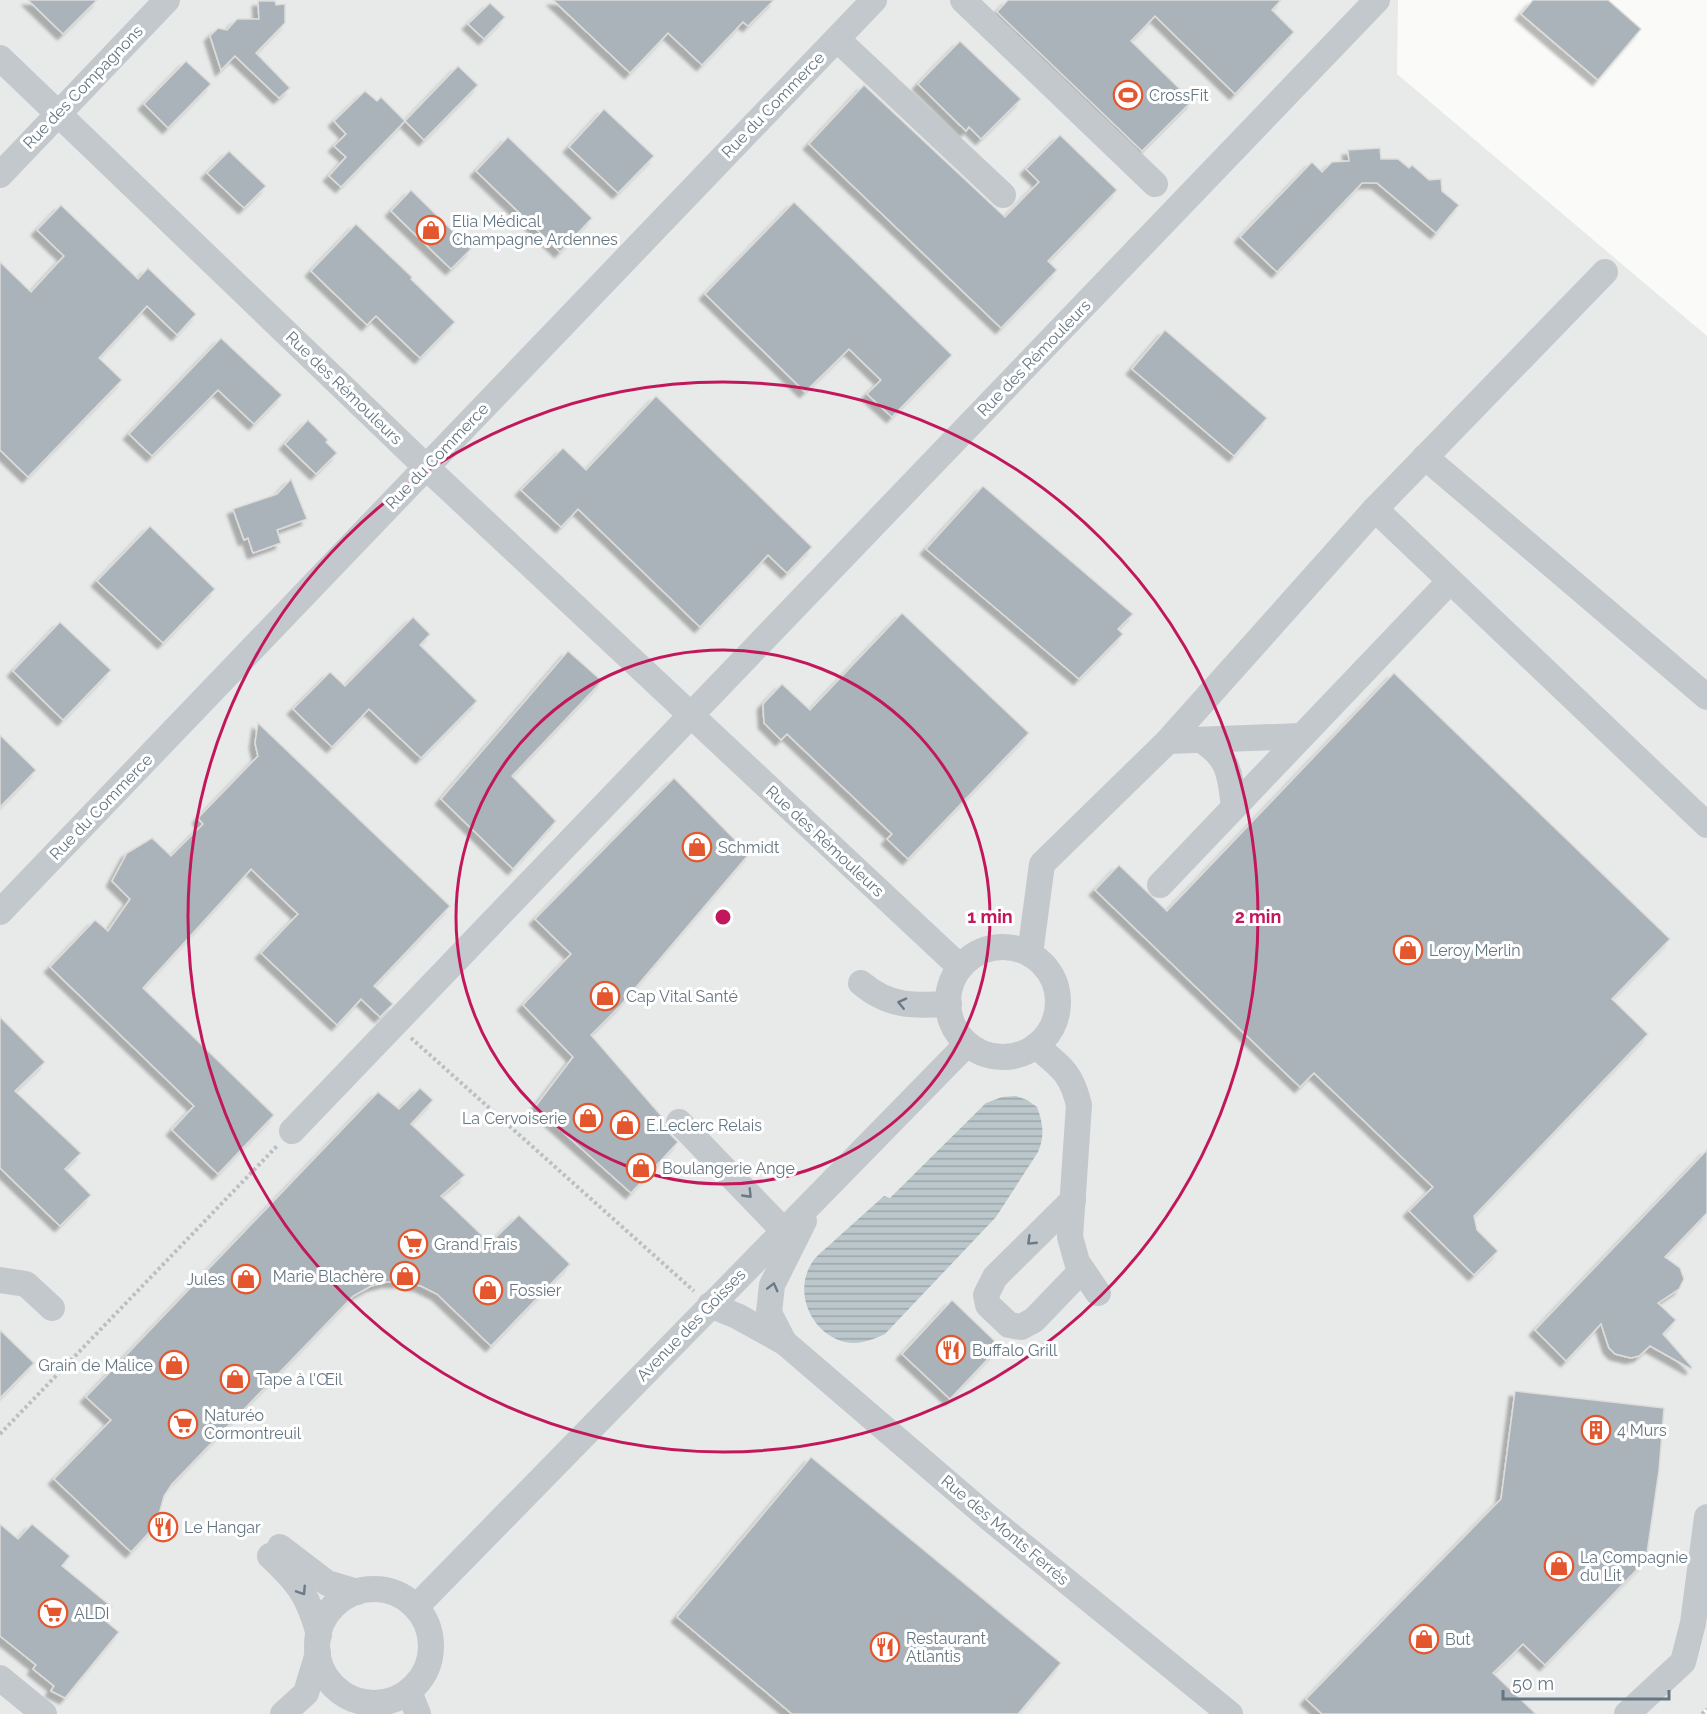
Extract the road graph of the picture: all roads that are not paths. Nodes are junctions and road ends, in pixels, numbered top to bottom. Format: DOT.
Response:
graph roads {
  1 [pos="167,0"];
  2 [pos="874,0"];
  3 [pos="963,0"];
  4 [pos="1377,0"];
  5 [pos="837,39"];
  6 [pos="0,58"];
  7 [pos="58,114"];
  8 [pos="0,175"];
  9 [pos="1155,184"];
  10 [pos="1003,195"];
  11 [pos="1605,272"];
  12 [pos="1425,457"];
  13 [pos="426,467"];
  14 [pos="1375,509"];
  15 [pos="1450,581"];
  16 [pos="1707,697"];
  17 [pos="691,716"];
  18 [pos="1302,736"];
  19 [pos="1201,740"];
  20 [pos="1168,741"];
  21 [pos="1234,807"];
  22 [pos="1707,825"];
  23 [pos="1160,885"];
  24 [pos="0,912"];
  25 [pos="1030,954"];
  26 [pos="960,967"];
  27 [pos="861,983"];
  28 [pos="949,1004"];
  29 [pos="967,1044"];
  30 [pos="1036,1046"];
  31 [pos="679,1122"];
  32 [pos="292,1131"];
  33 [pos="817,1197"];
  34 [pos="1073,1200"];
  35 [pos="784,1231"];
  36 [pos="1082,1270"];
  37 [pos="0,1280"];
  38 [pos="1098,1293"];
  39 [pos="711,1305"];
  40 [pos="52,1308"];
  41 [pos="784,1342"];
  42 [pos="1707,1517"];
  43 [pos="357,1592"];
  44 [pos="416,1606"];
  45 [pos="318,1644"];
  46 [pos="0,1678"];
  47 [pos="413,1703"];
  48 [pos="360,1708"];
  49 [pos="44,1714"];
  50 [pos="283,1714"];
  51 [pos="1230,1714"];
  52 [pos="1627,1714"];
  1 -- 7 [label="street, Rue des Compagnons"];
  2 -- 5 [label="street, Rue du Commerce"];
  3 -- 9 [label="street"];
  4 -- 17 [label="street, Rue des Rémouleurs"];
  5 -- 10 [label="street"];
  5 -- 13 [label="street, Rue du Commerce"];
  6 -- 7 [label="street, Rue des Rémouleurs"];
  7 -- 8 [label="street, Rue des Compagnons"];
  7 -- 13 [label="street, Rue des Rémouleurs"];
  11 -- 12 [label="street"];
  12 -- 14 [label="street"];
  12 -- 16 [label="street"];
  13 -- 17 [label="street, Rue des Rémouleurs"];
  13 -- 24 [label="street, Rue du Commerce"];
  14 -- 15 [label="street"];
  14 -- 20 [label="street"];
  15 -- 18 [label="street"];
  15 -- 22 [label="street"];
  17 -- 26 [label="street, Rue des Rémouleurs"];
  17 -- 32 [label="street"];
  18 -- 19 [label="street"];
  18 -- 21 [label="street"];
  19 -- 20 [label="street"];
  19 -- 21 [label="street"];
  20 -- 25 [label="street"];
  21 -- 23 [label="street"];
  25 -- 26 [label="street"];
  25 -- 30 [label="street"];
  26 -- 28 [label="street"];
  28 -- 27 [label="street, one-way"];
  28 -- 29 [label="street"];
  29 -- 30 [label="street"];
  29 -- 33 [label="street, Avenue des Goisses"];
  30 -- 34 [label="street"];
  31 -- 35 [label="street, one-way"];
  33 -- 35 [label="street, Avenue des Goisses"];
  41 -- 33 [label="street, Rue des Monts Ferrés, one-way"];
  34 -- 36 [label="street"];
  34 -- 36 [label="street, one-way"];
  35 -- 39 [label="street, Avenue des Goisses"];
  36 -- 38 [label="street"];
  37 -- 40 [label="street"];
  39 -- 41 [label="street, Rue des Monts Ferrés"];
  39 -- 44 [label="street, Avenue des Goisses"];
  41 -- 51 [label="street, Rue des Monts Ferrés"];
  42 -- 52 [label="street"];
  43 -- 44 [label="street"];
  43 -- 45 [label="street"];
  43 -- 45 [label="street, one-way"];
  44 -- 47 [label="street"];
  45 -- 48 [label="street"];
  45 -- 50 [label="street"];
  46 -- 49 [label="street"];
  47 -- 48 [label="street"];
}
